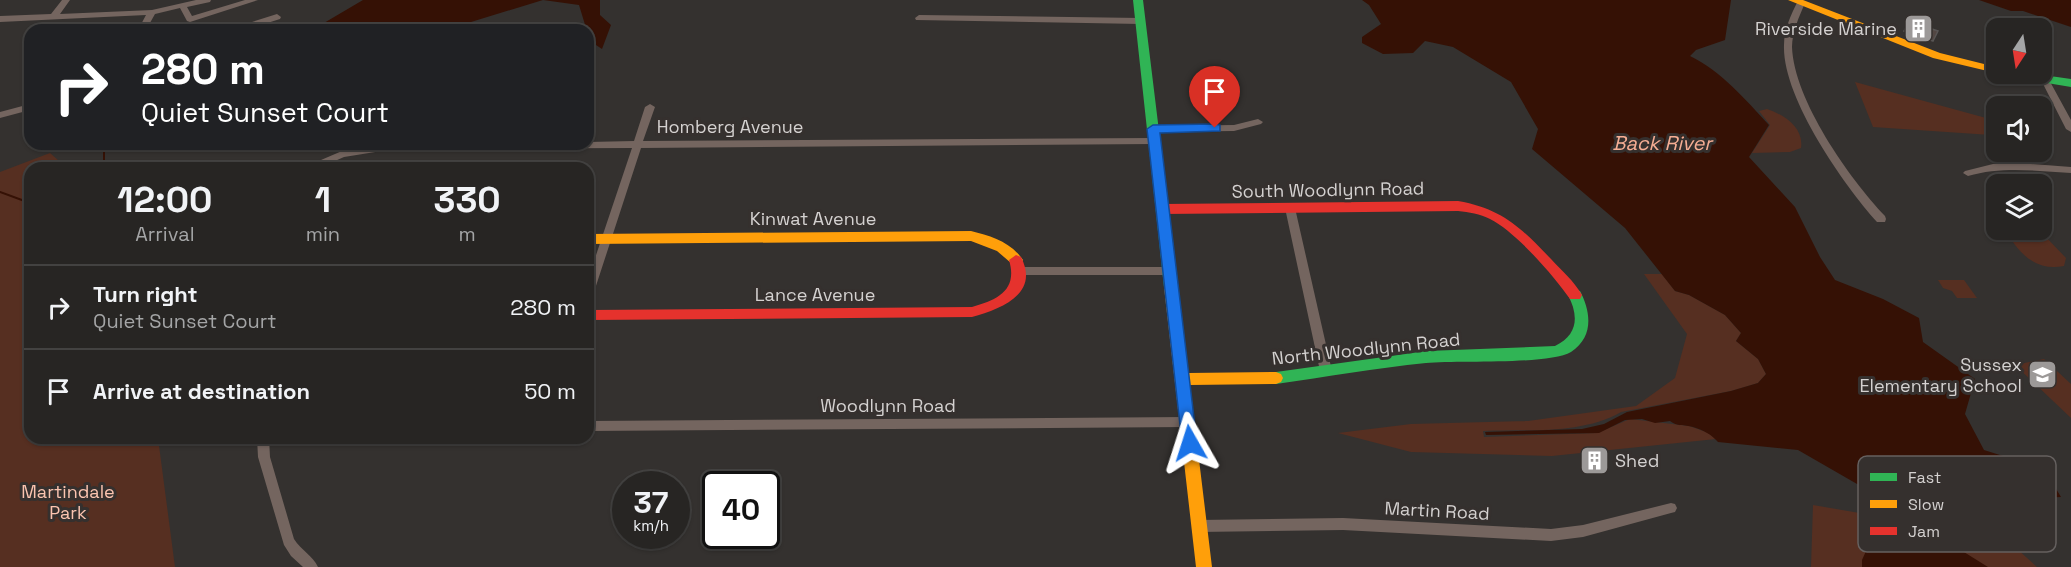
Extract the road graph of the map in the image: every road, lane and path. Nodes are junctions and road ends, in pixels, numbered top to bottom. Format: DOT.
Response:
graph roads {
  1 [pos="66,0"];
  2 [pos="207,0"];
  3 [pos="254,0"];
  4 [pos="1138,0"];
  5 [pos="1797,2"];
  6 [pos="183,7"];
  7 [pos="152,12"];
  8 [pos="54,16"];
  9 [pos="277,17"];
  10 [pos="919,18"];
  11 [pos="0,19"];
  12 [pos="1141,21"];
  13 [pos="145,24"];
  14 [pos="255,24"];
  15 [pos="1986,68"];
  16 [pos="2052,80"];
  17 [pos="2071,83"];
  18 [pos="2046,84"];
  19 [pos="650,107"];
  20 [pos="24,109"];
  21 [pos="0,115"];
  22 [pos="1258,122"];
  23 [pos="2071,129"];
  24 [pos="1154,135"];
  25 [pos="594,144"];
  26 [pos="638,144"];
  27 [pos="361,150"];
  28 [pos="324,162"];
  29 [pos="2071,170"];
  30 [pos="1968,173"];
  31 [pos="1290,208"];
  32 [pos="1162,209"];
  33 [pos="1881,219"];
  34 [pos="594,239"];
  35 [pos="607,239"];
  36 [pos="1020,271"];
  37 [pos="1169,271"];
  38 [pos="594,277"];
  39 [pos="594,315"];
  40 [pos="1581,333"];
  41 [pos="1326,371"];
  42 [pos="1182,379"];
  43 [pos="1187,422"];
  44 [pos="594,426"];
  45 [pos="263,444"];
  46 [pos="1671,508"];
  47 [pos="1198,526"];
  48 [pos="312,567"];
  49 [pos="1203,567"];
  1 -- 8 [label="street"];
  2 -- 6 [label="street"];
  3 -- 6 [label="street"];
  4 -- 12 [label="street"];
  5 -- 15 [label="street"];
  5 -- 33 [label="street"];
  6 -- 7 [label="street"];
  7 -- 8 [label="street"];
  7 -- 13 [label="street"];
  8 -- 11 [label="street"];
  9 -- 14 [label="street"];
  10 -- 12 [label="street"];
  12 -- 24 [label="street"];
  16 -- 17 [label="street"];
  18 -- 23 [label="street"];
  19 -- 26 [label="street"];
  20 -- 21 [label="street"];
  22 -- 24 [label="street, Homberg Avenue"];
  24 -- 26 [label="street, Homberg Avenue"];
  24 -- 32 [label="street"];
  25 -- 26 [label="street, Homberg Avenue"];
  26 -- 35 [label="street"];
  27 -- 28 [label="street, Homberg Avenue"];
  29 -- 30 [label="street"];
  31 -- 32 [label="street, South Woodlynn Road"];
  31 -- 40 [label="street, South Woodlynn Road"];
  31 -- 41 [label="street"];
  32 -- 37 [label="street"];
  34 -- 35 [label="street, Kinwat Avenue"];
  35 -- 36 [label="street, Kinwat Avenue"];
  35 -- 38 [label="street"];
  36 -- 37 [label="street"];
  36 -- 39 [label="street, Lance Avenue"];
  37 -- 42 [label="street"];
  40 -- 41 [label="street, North Woodlynn Road"];
  41 -- 42 [label="street, North Woodlynn Road"];
  42 -- 43 [label="street"];
  43 -- 44 [label="street, Woodlynn Road"];
  43 -- 47 [label="street"];
  45 -- 48 [label="street"];
  46 -- 47 [label="street, Martin Road"];
  47 -- 49 [label="street"];
}
